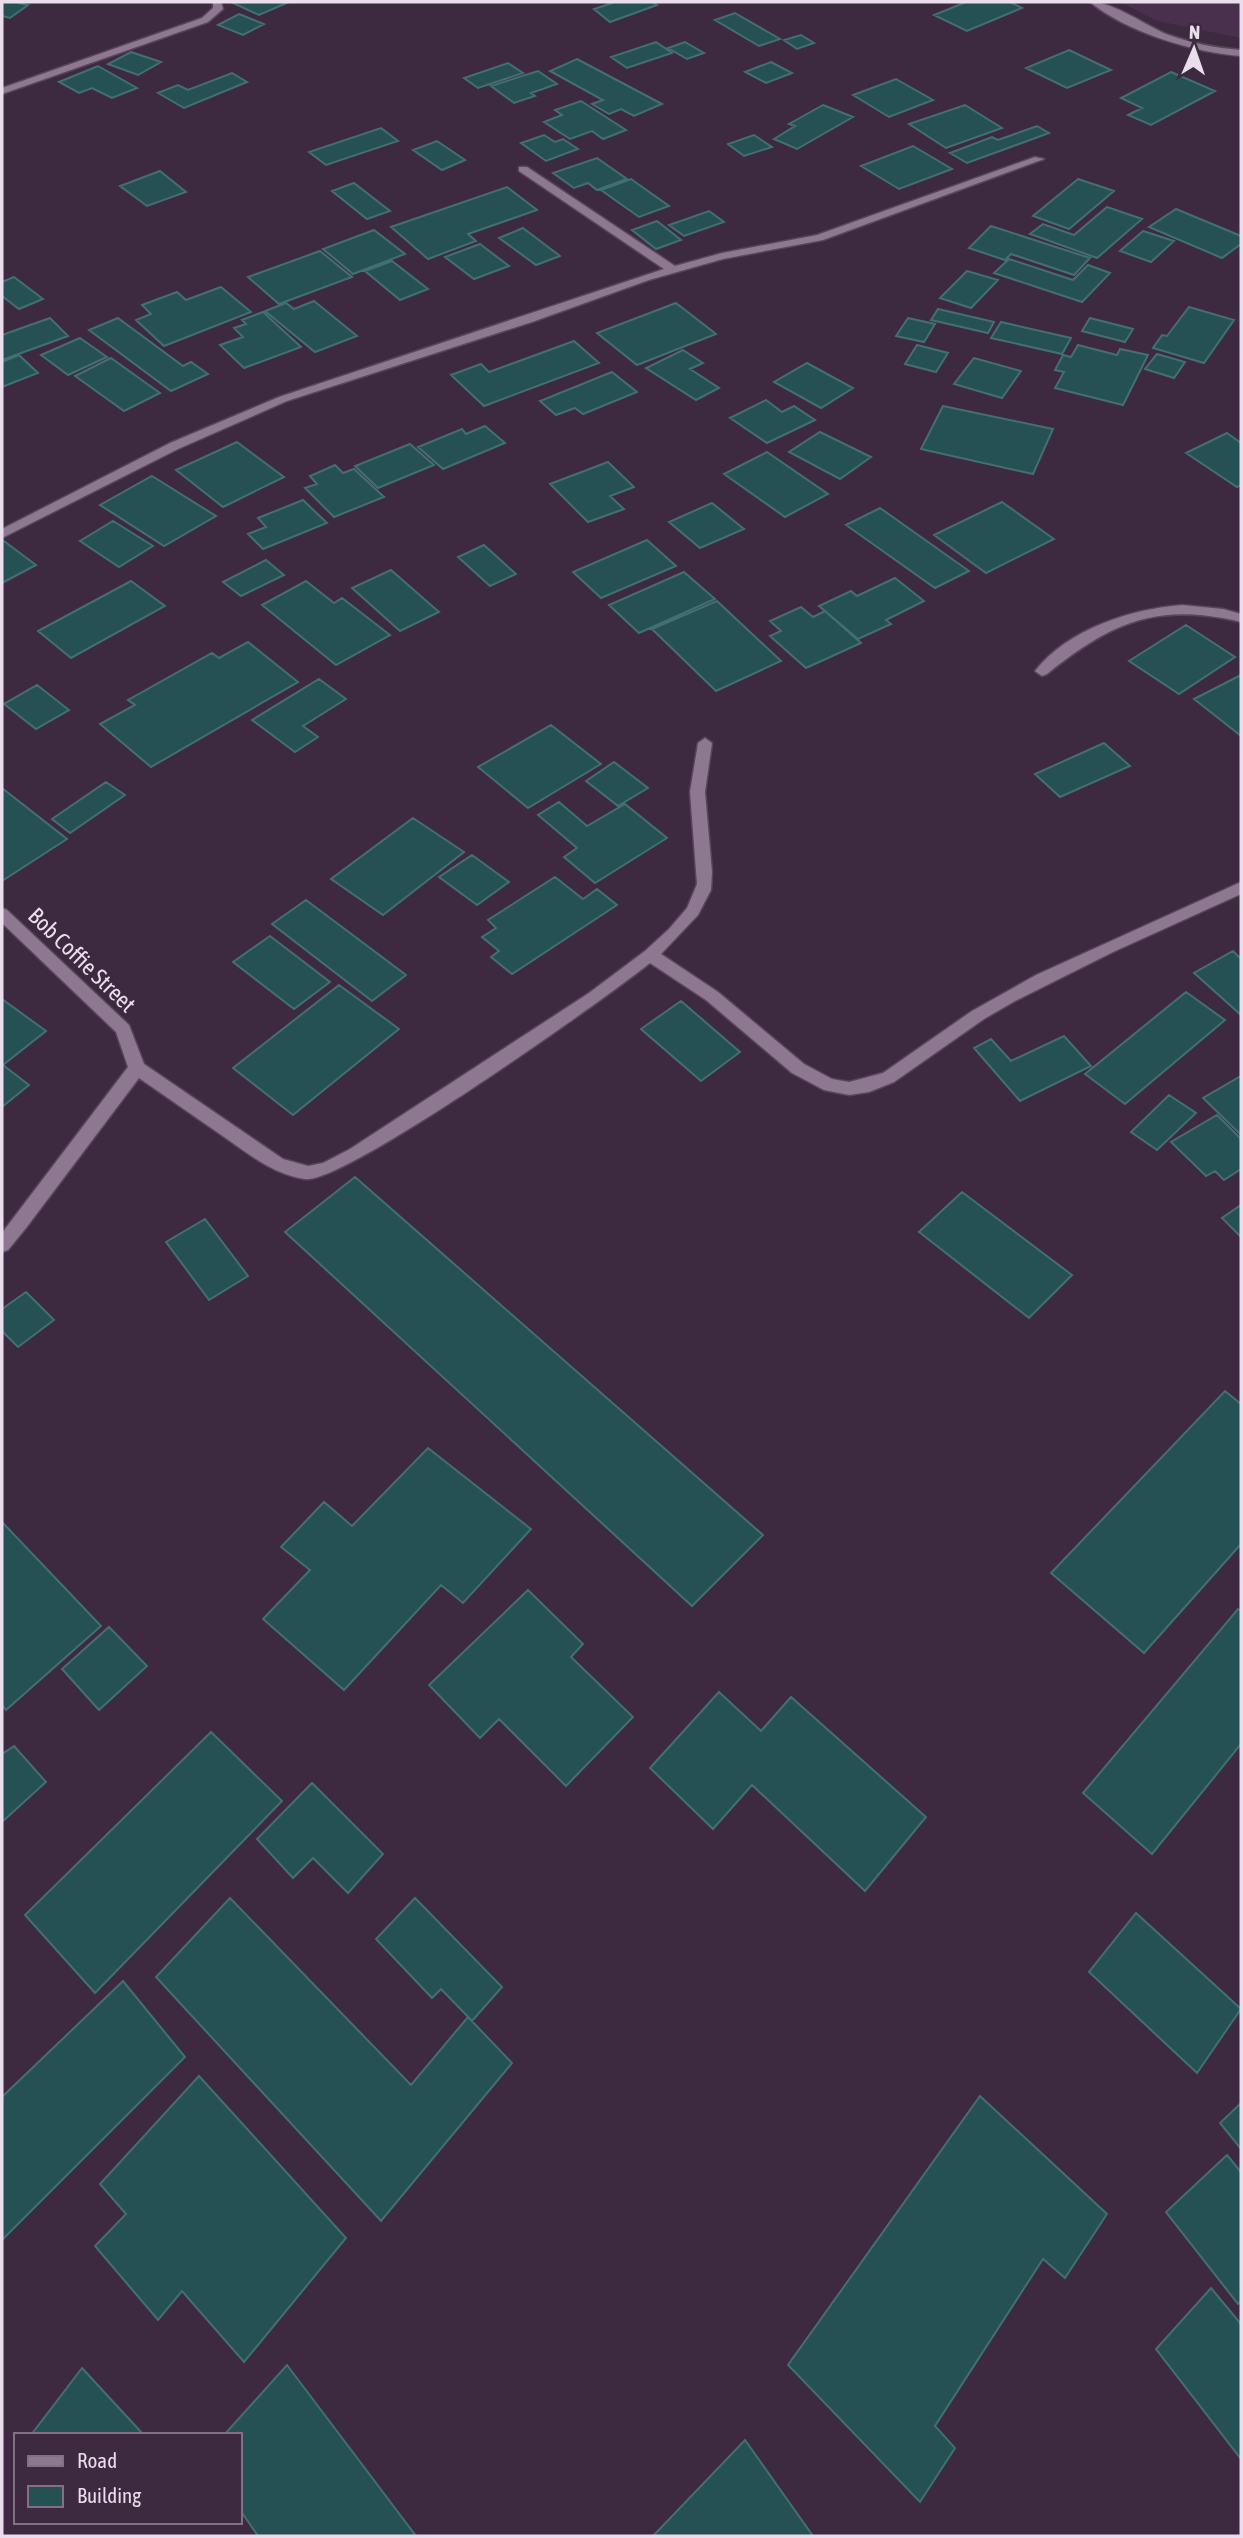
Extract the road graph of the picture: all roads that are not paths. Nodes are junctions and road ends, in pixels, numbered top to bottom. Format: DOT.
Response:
graph roads {
  1 [pos="217,2"];
  2 [pos="1094,2"];
  3 [pos="1241,53"];
  4 [pos="2,91"];
  5 [pos="1039,159"];
  6 [pos="523,169"];
  7 [pos="673,270"];
  8 [pos="2,534"];
  9 [pos="1241,618"];
  10 [pos="1042,671"];
  11 [pos="705,743"];
  12 [pos="1241,888"];
  13 [pos="2,914"];
  14 [pos="650,955"];
  15 [pos="137,1068"];
  16 [pos="2,1245"];
  1 -- 4 [label="street"];
  2 -- 3 [label="street"];
  5 -- 7 [label="street"];
  6 -- 7 [label="street"];
  7 -- 8 [label="street"];
  9 -- 10 [label="street"];
  11 -- 14 [label="street"];
  12 -- 14 [label="street"];
  13 -- 15 [label="street, Bob Coffie Street"];
  14 -- 15 [label="street"];
  15 -- 16 [label="street"];
}
